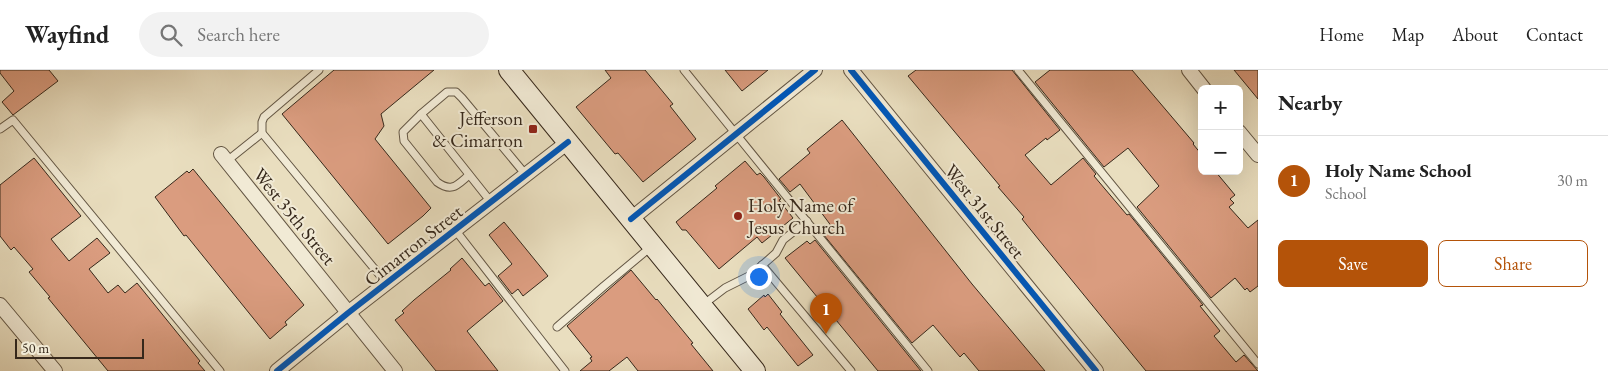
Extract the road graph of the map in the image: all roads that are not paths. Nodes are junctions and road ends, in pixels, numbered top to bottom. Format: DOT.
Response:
graph roads {
  1 [pos="319,70"];
  2 [pos="509,70"];
  3 [pos="684,70"];
  4 [pos="815,70"];
  5 [pos="851,70"];
  6 [pos="1018,70"];
  7 [pos="1189,70"];
  8 [pos="1201,85"];
  9 [pos="421,114"];
  10 [pos="0,129"];
  11 [pos="262,133"];
  12 [pos="736,134"];
  13 [pos="1243,137"];
  14 [pos="568,142"];
  15 [pos="1258,155"];
  16 [pos="224,158"];
  17 [pos="469,175"];
  18 [pos="526,175"];
  19 [pos="491,203"];
  20 [pos="631,219"];
  21 [pos="807,221"];
  22 [pos="456,230"];
  23 [pos="653,246"];
  24 [pos="762,265"];
  25 [pos="387,284"];
  26 [pos="0,304"];
  27 [pos="701,306"];
  28 [pos="348,313"];
  29 [pos="557,327"];
  30 [pos="1258,364"];
  31 [pos="55,371"];
  32 [pos="220,371"];
  33 [pos="277,371"];
  34 [pos="395,371"];
  35 [pos="565,371"];
  36 [pos="755,371"];
  37 [pos="851,371"];
  38 [pos="928,371"];
  39 [pos="1096,371"];
  1 -- 11 [label="lane"];
  2 -- 14 [label="main road"];
  3 -- 12 [label="lane"];
  4 -- 12 [label="street"];
  5 -- 39 [label="street, West 31st Street"];
  6 -- 30 [label="lane"];
  7 -- 8 [label="street"];
  9 -- 17 [label="lane"];
  9 -- 17 [label="lane"];
  9 -- 18 [label="lane"];
  10 -- 32 [label="lane"];
  11 -- 16 [label="lane"];
  11 -- 25 [label="lane"];
  12 -- 20 [label="street"];
  12 -- 21 [label="lane"];
  13 -- 15 [label="street"];
  14 -- 18 [label="street, Cimarron Street"];
  14 -- 20 [label="main road"];
  16 -- 28 [label="street, West 35th Street"];
  17 -- 19 [label="lane"];
  18 -- 19 [label="street, Cimarron Street"];
  19 -- 22 [label="street, Cimarron Street"];
  20 -- 23 [label="main road"];
  21 -- 24 [label="lane"];
  21 -- 38 [label="lane"];
  22 -- 25 [label="street, Cimarron Street"];
  22 -- 35 [label="lane"];
  23 -- 27 [label="main road"];
  23 -- 29 [label="lane"];
  24 -- 27 [label="lane"];
  24 -- 37 [label="lane"];
  25 -- 28 [label="street, Cimarron Street"];
  26 -- 31 [label="street"];
  27 -- 36 [label="main road"];
  28 -- 33 [label="street, Cimarron Street"];
  28 -- 34 [label="street, West 35th Street"];
}
